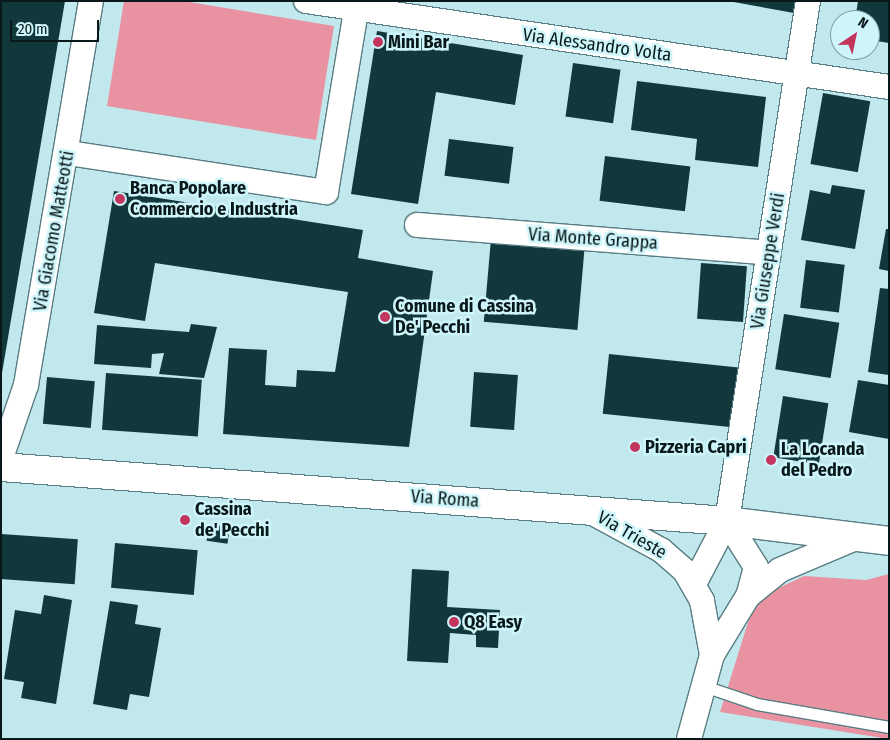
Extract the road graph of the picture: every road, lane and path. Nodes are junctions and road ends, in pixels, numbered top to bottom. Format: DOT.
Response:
graph roads {
  1 [pos="91,1"];
  2 [pos="306,1"];
  3 [pos="808,1"];
  4 [pos="356,10"];
  5 [pos="798,73"];
  6 [pos="889,87"];
  7 [pos="68,153"];
  8 [pos="417,225"];
  9 [pos="769,253"];
  10 [pos="1,458"];
  11 [pos="1,467"];
  12 [pos="587,510"];
  13 [pos="727,521"];
  14 [pos="858,537"];
  15 [pos="889,541"];
  16 [pos="694,584"];
  17 [pos="748,596"];
  18 [pos="712,655"];
  19 [pos="704,686"];
  20 [pos="889,727"];
  21 [pos="689,739"];
  1 -- 7 [label="street, Via Giacomo Matteotti"];
  2 -- 4 [label="street, Via Alessandro Volta"];
  3 -- 5 [label="street, Via Giuseppe Verdi"];
  4 -- 5 [label="street, Via Alessandro Volta"];
  4 -- 7 [label="street"];
  5 -- 6 [label="street, Via Alessandro Volta"];
  5 -- 9 [label="street, Via Giuseppe Verdi"];
  7 -- 10 [label="street, Via Giacomo Matteotti"];
  8 -- 9 [label="street, Via Monte Grappa"];
  9 -- 13 [label="street, Via Giuseppe Verdi"];
  11 -- 12 [label="main road, Via Roma"];
  12 -- 13 [label="main road, Via Roma"];
  12 -- 16 [label="street, Via Trieste"];
  13 -- 14 [label="main road, Via Roma"];
  13 -- 16 [label="street"];
  13 -- 17 [label="street, Via Trieste"];
  14 -- 15 [label="main road, Via Roma"];
  14 -- 17 [label="street, Via Trieste"];
  16 -- 18 [label="street, Via Trieste"];
  17 -- 18 [label="street, Via Trieste"];
  18 -- 19 [label="street, Via Trieste"];
  19 -- 20 [label="lane"];
  19 -- 21 [label="street, Via Trieste"];
}
